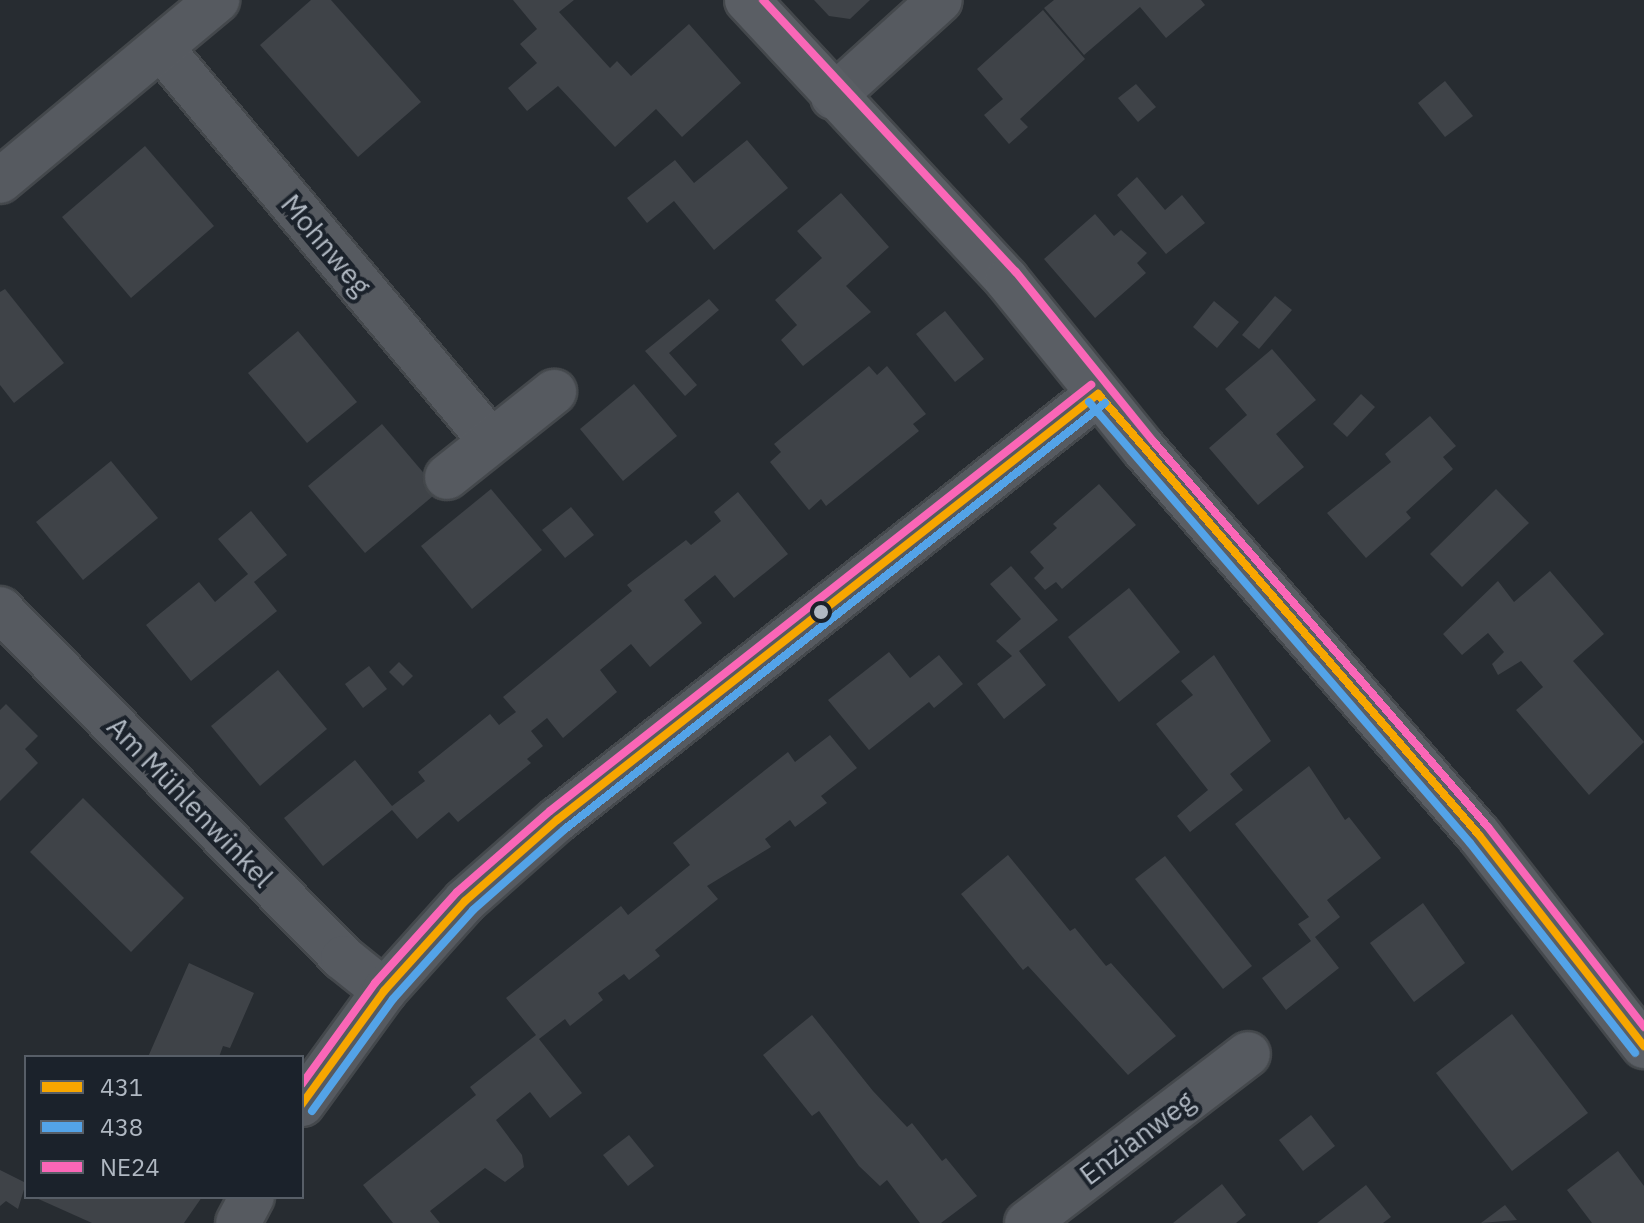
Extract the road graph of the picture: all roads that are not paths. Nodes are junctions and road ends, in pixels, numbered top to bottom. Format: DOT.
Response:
graph roads {
  1 [pos="217,0"];
  2 [pos="747,0"];
  3 [pos="940,0"];
  4 [pos="161,48"];
  5 [pos="833,97"];
  6 [pos="0,181"];
  7 [pos="554,392"];
  8 [pos="1098,394"];
  9 [pos="491,441"];
  10 [pos="447,477"];
  11 [pos="0,609"];
  12 [pos="384,991"];
  13 [pos="1644,1046"];
  14 [pos="1248,1054"];
  15 [pos="304,1101"];
  16 [pos="251,1199"];
  17 [pos="238,1223"];
  18 [pos="1027,1223"];
  1 -- 4 [label="street"];
  2 -- 5 [label="main road"];
  3 -- 5 [label="street"];
  4 -- 6 [label="street"];
  4 -- 9 [label="street, Mohnweg"];
  5 -- 8 [label="main road"];
  7 -- 9 [label="street"];
  8 -- 12 [label="street"];
  8 -- 13 [label="main road"];
  9 -- 10 [label="street"];
  11 -- 12 [label="street, Am Mühlenwinkel"];
  12 -- 15 [label="street"];
  14 -- 18 [label="street, Enzianweg"];
  16 -- 17 [label="street"];
}
